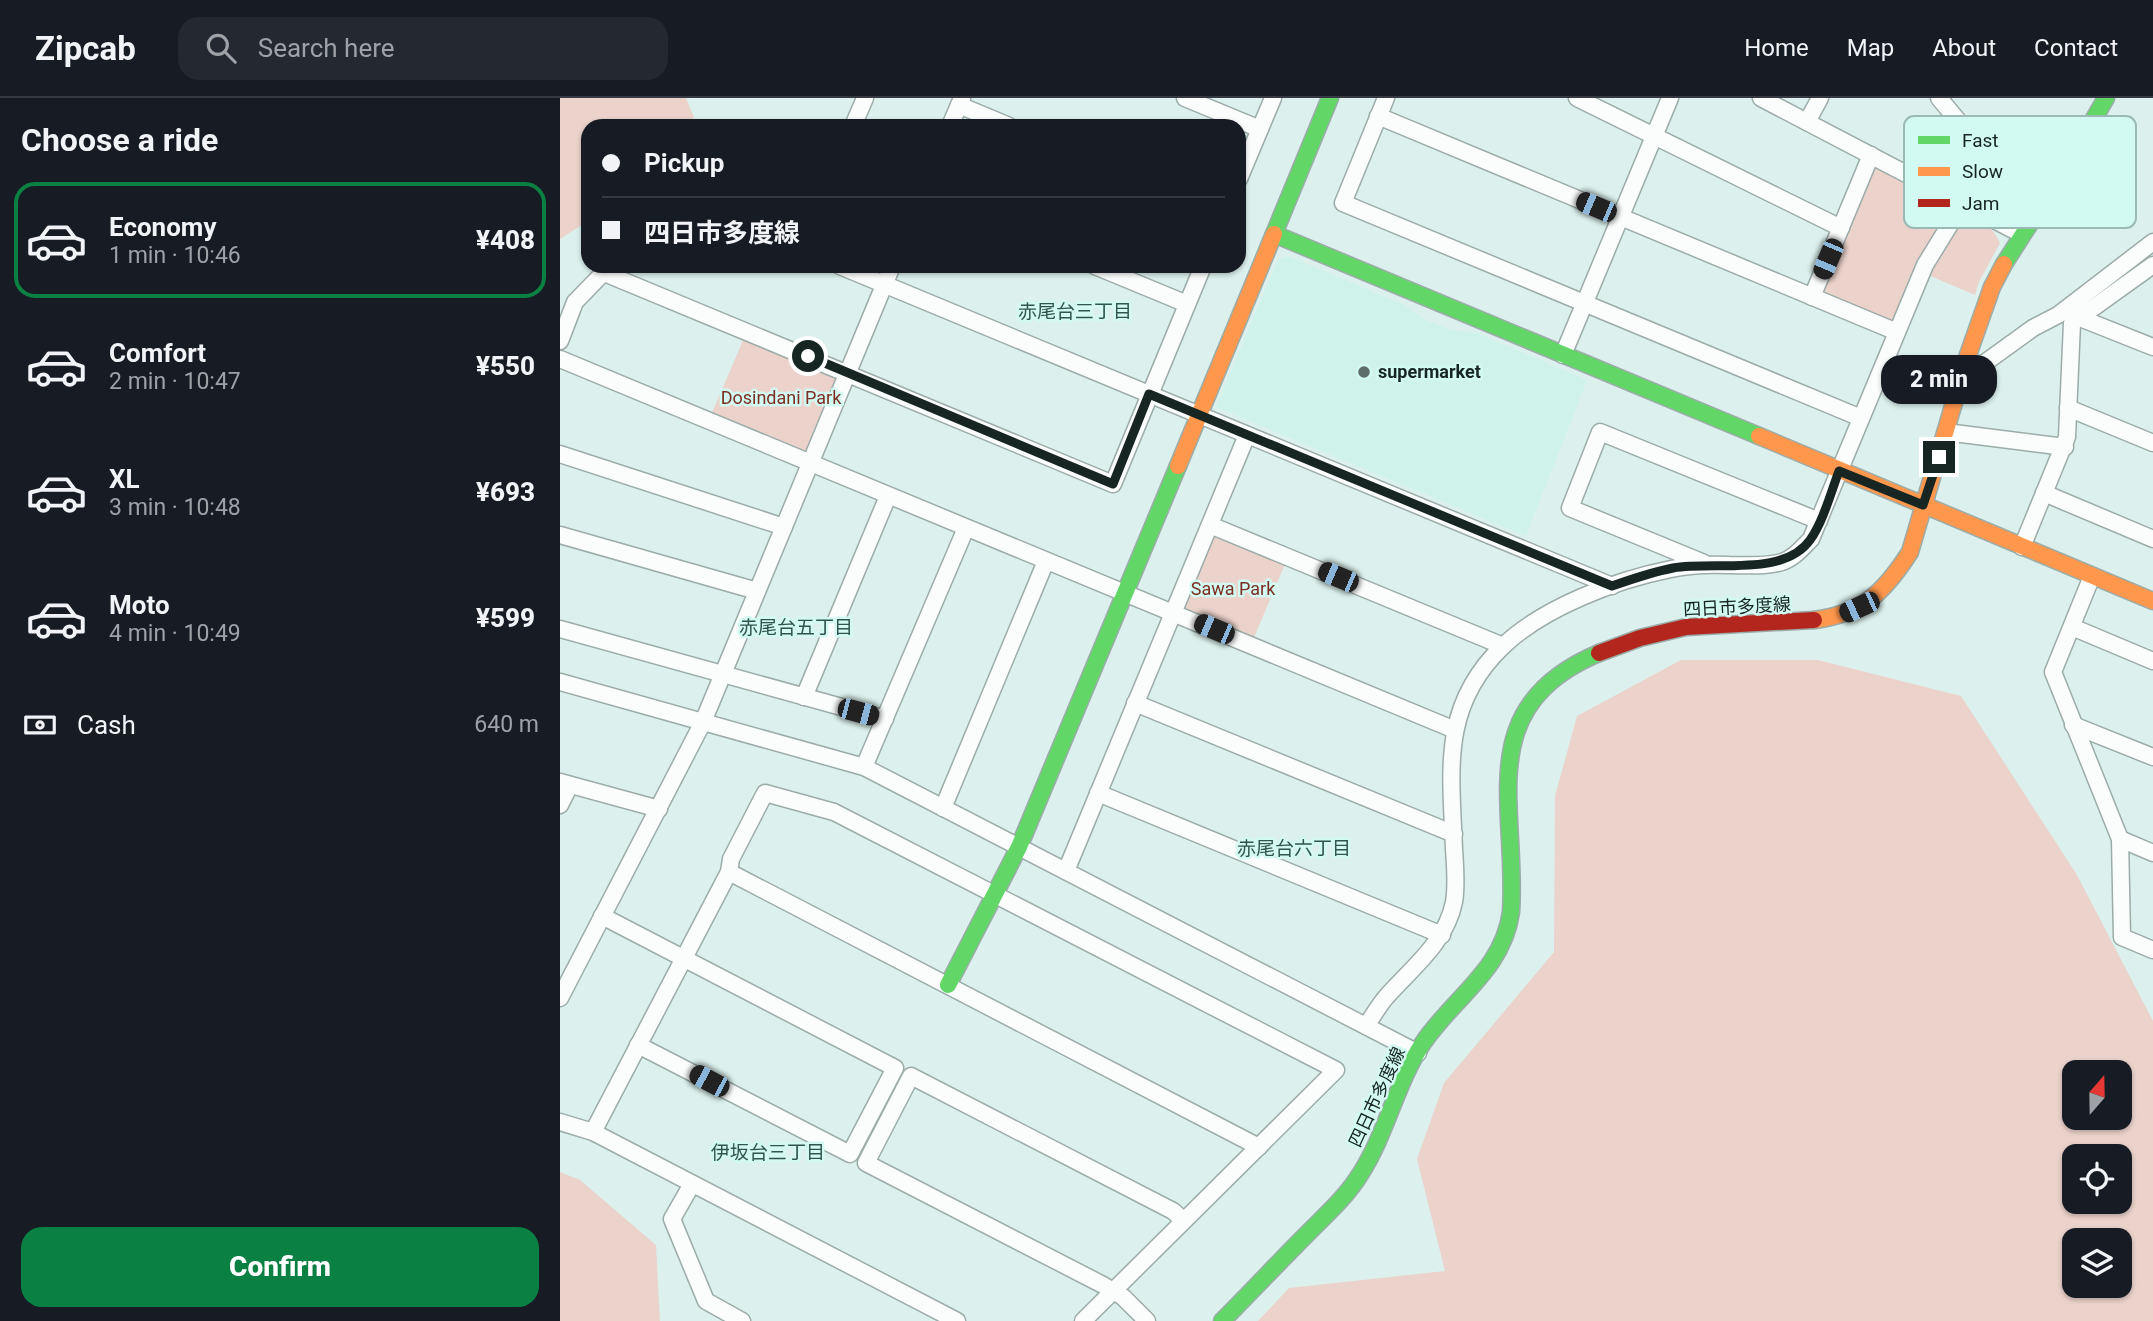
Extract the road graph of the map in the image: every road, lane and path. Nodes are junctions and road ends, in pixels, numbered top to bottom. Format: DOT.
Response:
graph roads {
  1 [pos="865,98"];
  2 [pos="1185,98"];
  3 [pos="1273,98"];
  4 [pos="1330,98"];
  5 [pos="1386,98"];
  6 [pos="1577,98"];
  7 [pos="1670,98"];
  8 [pos="1761,98"];
  9 [pos="1820,98"];
  10 [pos="1939,98"];
  11 [pos="2106,98"];
  12 [pos="960,102"];
  13 [pos="1378,116"];
  14 [pos="1954,116"];
  15 [pos="2096,116"];
  16 [pos="856,119"];
  17 [pos="953,119"];
  18 [pos="995,119"];
  19 [pos="1236,119"];
  20 [pos="1807,122"];
  21 [pos="1246,123"];
  22 [pos="1260,129"];
  23 [pos="1654,136"];
  24 [pos="1871,155"];
  25 [pos="1246,162"];
  26 [pos="1904,173"];
  27 [pos="1620,217"];
  28 [pos="1841,228"];
  29 [pos="1948,228"];
  30 [pos="2009,228"];
  31 [pos="2025,228"];
  32 [pos="1274,234"];
  33 [pos="2021,234"];
  34 [pos="2153,242"];
  35 [pos="2153,265"];
  36 [pos="602,273"];
  37 [pos="615,273"];
  38 [pos="858,273"];
  39 [pos="889,273"];
  40 [pos="1112,273"];
  41 [pos="1200,273"];
  42 [pos="885,284"];
  43 [pos="1812,297"];
  44 [pos="1586,303"];
  45 [pos="1187,304"];
  46 [pos="2080,318"];
  47 [pos="1897,332"];
  48 [pos="560,341"];
  49 [pos="2153,347"];
  50 [pos="1563,355"];
  51 [pos="560,359"];
  52 [pos="1963,371"];
  53 [pos="848,373"];
  54 [pos="1149,394"];
  55 [pos="2068,408"];
  56 [pos="1199,415"];
  57 [pos="1861,418"];
  58 [pos="1946,432"];
  59 [pos="1247,435"];
  60 [pos="2153,443"];
  61 [pos="2065,447"];
  62 [pos="560,454"];
  63 [pos="810,463"];
  64 [pos="1839,471"];
  65 [pos="2044,494"];
  66 [pos="888,496"];
  67 [pos="1923,505"];
  68 [pos="1819,521"];
  69 [pos="1210,525"];
  70 [pos="784,527"];
  71 [pos="965,528"];
  72 [pos="560,535"];
  73 [pos="2153,539"];
  74 [pos="2022,547"];
  75 [pos="1046,561"];
  76 [pos="1706,564"];
  77 [pos="2092,576"];
  78 [pos="1612,586"];
  79 [pos="757,591"];
  80 [pos="1124,593"];
  81 [pos="2153,601"];
  82 [pos="1173,613"];
  83 [pos="2072,627"];
  84 [pos="560,629"];
  85 [pos="1503,646"];
  86 [pos="2153,661"];
  87 [pos="723,675"];
  88 [pos="560,682"];
  89 [pos="804,697"];
  90 [pos="1135,704"];
  91 [pos="885,719"];
  92 [pos="703,722"];
  93 [pos="2073,724"];
  94 [pos="1455,730"];
  95 [pos="2153,757"];
  96 [pos="864,767"];
  97 [pos="565,784"];
  98 [pos="1098,793"];
  99 [pos="560,805"];
  100 [pos="943,808"];
  101 [pos="659,809"];
  102 [pos="1454,834"];
  103 [pos="2120,839"];
  104 [pos="1019,847"];
  105 [pos="2153,853"];
  106 [pos="729,872"];
  107 [pos="1066,872"];
  108 [pos="996,894"];
  109 [pos="602,916"];
  110 [pos="1442,935"];
  111 [pos="2153,950"];
  112 [pos="683,959"];
  113 [pos="948,985"];
  114 [pos="560,998"];
  115 [pos="1366,1026"];
  116 [pos="638,1045"];
  117 [pos="1418,1053"];
  118 [pos="560,1122"];
  119 [pos="593,1132"];
  120 [pos="1259,1147"];
  121 [pos="692,1184"];
  122 [pos="1183,1220"];
  123 [pos="1113,1291"];
  124 [pos="742,1321"];
  125 [pos="957,1321"];
  126 [pos="1083,1321"];
  127 [pos="1147,1321"];
  128 [pos="1222,1321"];
  1 -- 16 [label="street"];
  2 -- 19 [label="street"];
  3 -- 22 [label="street"];
  4 -- 32 [label="street"];
  5 -- 13 [label="street"];
  6 -- 23 [label="street"];
  7 -- 23 [label="street"];
  8 -- 20 [label="street"];
  9 -- 20 [label="street"];
  10 -- 14 [label="street"];
  11 -- 15 [label="street, 四日市多度線"];
  12 -- 17 [label="street"];
  12 -- 18 [label="street"];
  13 -- 27 [label="street"];
  13 -- 44 [label="street"];
  20 -- 24 [label="street"];
  21 -- 22 [label="street"];
  22 -- 25 [label="street"];
  23 -- 27 [label="street"];
  23 -- 28 [label="street"];
  24 -- 26 [label="street"];
  24 -- 28 [label="street"];
  27 -- 43 [label="street"];
  27 -- 44 [label="street"];
  28 -- 43 [label="street"];
  29 -- 47 [label="street"];
  30 -- 33 [label="street"];
  31 -- 33 [label="street, 四日市多度線"];
  32 -- 50 [label="street"];
  32 -- 56 [label="street"];
  33 -- 52 [label="street, 四日市多度線"];
  34 -- 52 [label="street"];
  35 -- 46 [label="street"];
  36 -- 48 [label="street"];
  37 -- 53 [label="street"];
  38 -- 42 [label="street"];
  39 -- 42 [label="street"];
  40 -- 45 [label="street"];
  41 -- 45 [label="street"];
  42 -- 53 [label="street"];
  42 -- 54 [label="street"];
  43 -- 47 [label="street"];
  44 -- 50 [label="street"];
  44 -- 57 [label="street"];
  45 -- 54 [label="street"];
  46 -- 49 [label="street"];
  46 -- 55 [label="street"];
  47 -- 57 [label="street"];
  50 -- 64 [label="street"];
  51 -- 63 [label="street"];
  52 -- 58 [label="street, 四日市多度線"];
  53 -- 54 [label="street"];
  53 -- 63 [label="street"];
  54 -- 56 [label="street"];
  55 -- 60 [label="street"];
  55 -- 61 [label="street"];
  56 -- 59 [label="street"];
  56 -- 80 [label="street"];
  57 -- 64 [label="street"];
  58 -- 61 [label="street"];
  58 -- 67 [label="street, 四日市多度線"];
  59 -- 69 [label="street"];
  59 -- 78 [label="street"];
  61 -- 65 [label="street"];
  62 -- 70 [label="street"];
  63 -- 66 [label="street"];
  63 -- 70 [label="street"];
  64 -- 67 [label="street"];
  64 -- 68 [label="street"];
  65 -- 73 [label="street"];
  65 -- 74 [label="street"];
  66 -- 71 [label="street"];
  66 -- 89 [label="street"];
  67 -- 74 [label="street"];
  67 -- 117 [label="street, 四日市多度線"];
  68 -- 76 [label="street"];
  68 -- 76 [label="street"];
  69 -- 82 [label="street"];
  69 -- 85 [label="street"];
  70 -- 79 [label="street"];
  71 -- 75 [label="street"];
  71 -- 91 [label="street"];
  72 -- 79 [label="street"];
  74 -- 77 [label="street"];
  75 -- 80 [label="street"];
  75 -- 100 [label="street"];
  76 -- 78 [label="street"];
  77 -- 81 [label="street"];
  77 -- 83 [label="street"];
  78 -- 85 [label="street"];
  79 -- 87 [label="street"];
  80 -- 82 [label="street"];
  80 -- 104 [label="street"];
  82 -- 90 [label="street"];
  82 -- 94 [label="street"];
  83 -- 86 [label="street"];
  83 -- 93 [label="street"];
  84 -- 87 [label="street"];
  85 -- 94 [label="street"];
  87 -- 89 [label="street"];
  87 -- 92 [label="street"];
  88 -- 92 [label="street"];
  89 -- 91 [label="street"];
  90 -- 98 [label="street"];
  90 -- 102 [label="street"];
  91 -- 96 [label="street"];
  92 -- 96 [label="street"];
  92 -- 101 [label="street"];
  93 -- 95 [label="street"];
  93 -- 103 [label="street"];
  94 -- 102 [label="street"];
  96 -- 100 [label="street"];
  97 -- 99 [label="street"];
  97 -- 101 [label="street"];
  98 -- 107 [label="street"];
  98 -- 110 [label="street"];
  100 -- 104 [label="street"];
  101 -- 109 [label="street"];
  102 -- 110 [label="street"];
  103 -- 105 [label="street"];
  103 -- 111 [label="street"];
  104 -- 107 [label="street"];
  104 -- 108 [label="street"];
  106 -- 108 [label="street"];
  106 -- 112 [label="street"];
  106 -- 113 [label="street"];
  107 -- 115 [label="street"];
  108 -- 113 [label="street"];
  108 -- 120 [label="street"];
  109 -- 112 [label="street"];
  109 -- 114 [label="street"];
  110 -- 115 [label="street"];
  112 -- 116 [label="street"];
  112 -- 116 [label="street"];
  113 -- 120 [label="street"];
  115 -- 117 [label="street"];
  116 -- 119 [label="street"];
  117 -- 128 [label="street, 四日市多度線"];
  118 -- 119 [label="street"];
  119 -- 121 [label="street"];
  120 -- 122 [label="street"];
  121 -- 124 [label="street"];
  121 -- 125 [label="street"];
  122 -- 123 [label="street"];
  122 -- 123 [label="street"];
  123 -- 126 [label="street"];
  123 -- 127 [label="street"];
}
